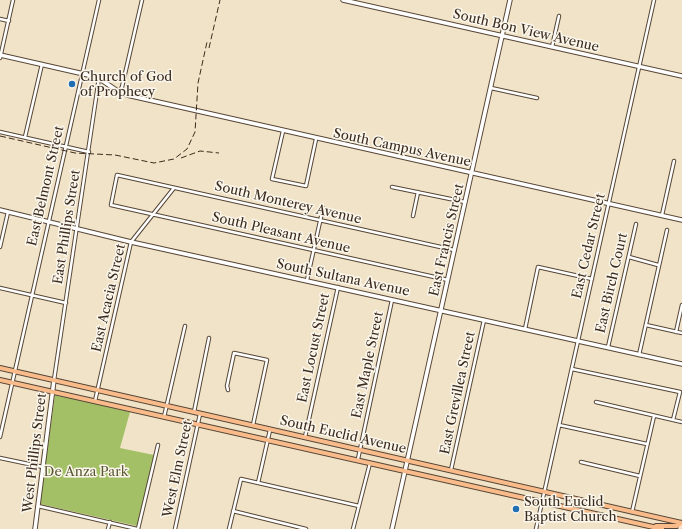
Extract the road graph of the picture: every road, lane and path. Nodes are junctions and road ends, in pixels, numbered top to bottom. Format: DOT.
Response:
graph roads {
  1 [pos="13,0"];
  2 [pos="99,0"];
  3 [pos="142,0"];
  4 [pos="343,0"];
  5 [pos="510,0"];
  6 [pos="654,0"];
  7 [pos="559,16"];
  8 [pos="0,19"];
  9 [pos="8,21"];
  10 [pos="502,36"];
  11 [pos="552,47"];
  12 [pos="0,56"];
  13 [pos="42,64"];
  14 [pos="640,66"];
  15 [pos="82,74"];
  16 [pos="682,76"];
  17 [pos="99,78"];
  18 [pos="491,88"];
  19 [pos="119,92"];
  20 [pos="537,98"];
  21 [pos="283,131"];
  22 [pos="0,132"];
  23 [pos="25,137"];
  24 [pos="316,139"];
  25 [pos="66,146"];
  26 [pos="89,152"];
  27 [pos="674,161"];
  28 [pos="472,173"];
  29 [pos="392,186"];
  30 [pos="174,188"];
  31 [pos="418,192"];
  32 [pos="465,202"];
  33 [pos="608,204"];
  34 [pos="110,205"];
  35 [pos="323,208"];
  36 [pos="0,210"];
  37 [pos="8,212"];
  38 [pos="153,214"];
  39 [pos="662,215"];
  40 [pos="413,216"];
  41 [pos="682,220"];
  42 [pos="48,221"];
  43 [pos="321,221"];
  44 [pos="636,224"];
  45 [pos="77,228"];
  46 [pos="667,230"];
  47 [pos="131,242"];
  48 [pos="0,247"];
  49 [pos="455,250"];
  50 [pos="314,251"];
  51 [pos="629,258"];
  52 [pos="658,265"];
  53 [pos="592,279"];
  54 [pos="307,280"];
  55 [pos="448,280"];
  56 [pos="338,287"];
  57 [pos="0,288"];
  58 [pos="32,296"];
  59 [pos="392,299"];
  60 [pos="66,303"];
  61 [pos="682,305"];
  62 [pos="441,310"];
  63 [pos="484,320"];
  64 [pos="646,325"];
  65 [pos="185,326"];
  66 [pos="525,329"];
  67 [pos="676,332"];
  68 [pos="682,333"];
  69 [pos="209,338"];
  70 [pos="578,341"];
  71 [pos="608,347"];
  72 [pos="639,354"];
  73 [pos="682,364"];
  74 [pos="0,368"];
  75 [pos="572,369"];
  76 [pos="15,371"];
  77 [pos="0,380"];
  78 [pos="54,380"];
  79 [pos="12,382"];
  80 [pos="98,390"];
  81 [pos="228,390"];
  82 [pos="53,392"];
  83 [pos="95,402"];
  84 [pos="596,402"];
  85 [pos="167,406"];
  86 [pos="194,412"];
  87 [pos="200,413"];
  88 [pos="654,416"];
  89 [pos="164,417"];
  90 [pos="673,420"];
  91 [pos="682,422"];
  92 [pos="197,424"];
  93 [pos="253,425"];
  94 [pos="559,425"];
  95 [pos="270,429"];
  96 [pos="0,437"];
  97 [pos="305,437"];
  98 [pos="268,439"];
  99 [pos="647,444"];
  100 [pos="158,445"];
  101 [pos="360,450"];
  102 [pos="0,458"];
  103 [pos="358,459"];
  104 [pos="408,460"];
  105 [pos="370,462"];
  106 [pos="581,462"];
  107 [pos="43,467"];
  108 [pos="405,470"];
  109 [pos="451,470"];
  110 [pos="475,476"];
  111 [pos="640,476"];
  112 [pos="258,483"];
  113 [pos="472,486"];
  114 [pos="543,497"];
  115 [pos="38,506"];
  116 [pos="359,506"];
  117 [pos="613,508"];
  118 [pos="233,511"];
  119 [pos="632,512"];
  120 [pos="611,517"];
  121 [pos="110,522"];
  122 [pos="681,524"];
  123 [pos="642,525"];
  124 [pos="35,529"];
  125 [pos="108,529"];
  126 [pos="138,529"];
  127 [pos="175,529"];
  128 [pos="229,529"];
  129 [pos="306,529"];
  130 [pos="353,529"];
  131 [pos="392,529"];
  132 [pos="536,529"];
  133 [pos="662,529"];
  1 -- 9 [label="street"];
  2 -- 15 [label="street, East Belmont Street"];
  3 -- 19 [label="street"];
  4 -- 10 [label="street, South Bon View Avenue"];
  5 -- 10 [label="street, East Francis Street"];
  6 -- 14 [label="street, East Cedar Street"];
  7 -- 11 [label="street"];
  8 -- 9 [label="street"];
  9 -- 12 [label="street"];
  10 -- 11 [label="street, South Bon View Avenue"];
  10 -- 18 [label="street, East Francis Street"];
  11 -- 14 [label="street, South Bon View Avenue"];
  12 -- 13 [label="street"];
  13 -- 15 [label="street"];
  13 -- 23 [label="street"];
  14 -- 16 [label="street, South Bon View Avenue"];
  14 -- 33 [label="street, East Cedar Street"];
  15 -- 17 [label="street"];
  15 -- 25 [label="street, East Belmont Street"];
  17 -- 19 [label="street"];
  17 -- 26 [label="street, East Phillips Street"];
  18 -- 20 [label="street"];
  18 -- 28 [label="street, East Francis Street"];
  19 -- 21 [label="street, South Campus Avenue"];
  21 -- 24 [label="street, South Campus Avenue"];
  21 -- 24 [label="street"];
  22 -- 23 [label="street"];
  23 -- 25 [label="street"];
  24 -- 28 [label="street, South Campus Avenue"];
  25 -- 26 [label="street"];
  25 -- 42 [label="street, East Belmont Street"];
  26 -- 45 [label="street, East Phillips Street"];
  27 -- 39 [label="street"];
  28 -- 32 [label="street, East Francis Street"];
  28 -- 33 [label="street, South Campus Avenue"];
  29 -- 31 [label="street"];
  30 -- 34 [label="street, South Monterey Avenue"];
  30 -- 38 [label="street, East Acacia Street"];
  30 -- 43 [label="street, South Monterey Avenue"];
  31 -- 32 [label="street"];
  31 -- 40 [label="street"];
  32 -- 49 [label="street, East Francis Street"];
  33 -- 39 [label="street, South Campus Avenue"];
  33 -- 53 [label="street, East Cedar Street"];
  34 -- 38 [label="street, South Pleasant Avenue"];
  35 -- 43 [label="street, East Locust Street"];
  36 -- 37 [label="street, South Sultana Avenue"];
  37 -- 42 [label="street, South Sultana Avenue"];
  37 -- 48 [label="street"];
  38 -- 47 [label="street, East Acacia Street"];
  38 -- 50 [label="street, South Pleasant Avenue"];
  39 -- 41 [label="street, South Campus Avenue"];
  42 -- 45 [label="street, South Sultana Avenue"];
  42 -- 58 [label="street, East Belmont Street"];
  43 -- 49 [label="street, South Monterey Avenue"];
  43 -- 50 [label="street, East Locust Street"];
  44 -- 51 [label="street, East Birch Court"];
  45 -- 47 [label="street, South Sultana Avenue"];
  45 -- 60 [label="street, East Phillips Street"];
  46 -- 52 [label="street"];
  47 -- 54 [label="street, South Sultana Avenue"];
  47 -- 80 [label="street, East Acacia Street"];
  49 -- 55 [label="street, East Francis Street"];
  50 -- 54 [label="street, East Locust Street"];
  50 -- 55 [label="street, South Pleasant Avenue"];
  51 -- 52 [label="street"];
  51 -- 71 [label="street, East Birch Court"];
  52 -- 64 [label="street"];
  53 -- 66 [label="street"];
  53 -- 70 [label="street, East Cedar Street"];
  54 -- 56 [label="street, South Sultana Avenue"];
  55 -- 62 [label="street, East Francis Street"];
  56 -- 59 [label="street, South Sultana Avenue"];
  56 -- 97 [label="street, East Locust Street"];
  57 -- 58 [label="street"];
  58 -- 60 [label="street"];
  58 -- 76 [label="street, East Belmont Street"];
  59 -- 62 [label="street, South Sultana Avenue"];
  59 -- 101 [label="street, East Maple Street"];
  60 -- 78 [label="street, East Phillips Street"];
  61 -- 67 [label="street"];
  62 -- 63 [label="street, South Sultana Avenue"];
  62 -- 104 [label="street, East Francis Street"];
  63 -- 66 [label="street, South Sultana Avenue"];
  63 -- 109 [label="street, East Grevillea Street"];
  64 -- 67 [label="street"];
  64 -- 72 [label="street"];
  65 -- 85 [label="street"];
  66 -- 70 [label="street, South Sultana Avenue"];
  67 -- 68 [label="street"];
  69 -- 86 [label="street"];
  70 -- 71 [label="street, South Sultana Avenue"];
  70 -- 75 [label="street, East Cedar Street"];
  71 -- 72 [label="street, South Sultana Avenue"];
  72 -- 73 [label="street, South Sultana Avenue"];
  74 -- 76 [label="main road, South Euclid Avenue"];
  75 -- 90 [label="street"];
  75 -- 94 [label="street, East Cedar Street"];
  76 -- 78 [label="main road, South Euclid Avenue"];
  76 -- 79 [label="street, East Belmont Street"];
  77 -- 79 [label="main road, South Euclid Avenue"];
  78 -- 80 [label="main road, South Euclid Avenue"];
  78 -- 82 [label="street, West Phillips Street"];
  79 -- 82 [label="main road, South Euclid Avenue"];
  79 -- 96 [label="street, East Belmont Street"];
  80 -- 83 [label="street, East Acacia Street"];
  80 -- 85 [label="main road, South Euclid Avenue"];
  81 -- 93 [label="street"];
  82 -- 83 [label="main road, South Euclid Avenue"];
  82 -- 107 [label="street, West Phillips Street"];
  83 -- 89 [label="main road, South Euclid Avenue"];
  84 -- 88 [label="street"];
  85 -- 86 [label="main road, South Euclid Avenue"];
  85 -- 89 [label="street"];
  86 -- 87 [label="main road, South Euclid Avenue"];
  87 -- 92 [label="street, West Elm Street"];
  87 -- 93 [label="main road, South Euclid Avenue"];
  88 -- 90 [label="street"];
  88 -- 99 [label="street"];
  89 -- 92 [label="main road, South Euclid Avenue"];
  90 -- 91 [label="street"];
  92 -- 98 [label="main road, South Euclid Avenue"];
  92 -- 127 [label="street, West Elm Street"];
  93 -- 95 [label="main road, South Euclid Avenue"];
  94 -- 99 [label="street"];
  94 -- 114 [label="street, East Cedar Street"];
  95 -- 97 [label="main road, South Euclid Avenue"];
  95 -- 98 [label="street"];
  97 -- 101 [label="main road, South Euclid Avenue"];
  98 -- 103 [label="main road, South Euclid Avenue"];
  98 -- 112 [label="street"];
  99 -- 111 [label="street"];
  100 -- 126 [label="street"];
  101 -- 103 [label="street, East Maple Street"];
  101 -- 104 [label="main road, South Euclid Avenue"];
  102 -- 107 [label="street"];
  103 -- 105 [label="main road, South Euclid Avenue"];
  104 -- 108 [label="street, East Francis Street"];
  104 -- 109 [label="main road, South Euclid Avenue"];
  105 -- 108 [label="main road, South Euclid Avenue"];
  105 -- 116 [label="street"];
  106 -- 111 [label="street"];
  107 -- 115 [label="street, West Phillips Street"];
  108 -- 113 [label="main road, South Euclid Avenue"];
  108 -- 131 [label="street, East Francis Street"];
  109 -- 110 [label="main road, South Euclid Avenue"];
  110 -- 113 [label="main road"];
  110 -- 114 [label="main road, South Euclid Avenue"];
  111 -- 119 [label="street"];
  112 -- 116 [label="street"];
  112 -- 118 [label="street"];
  113 -- 114 [label="main road, South Euclid Avenue"];
  114 -- 117 [label="main road, South Euclid Avenue"];
  114 -- 120 [label="main road, South Euclid Avenue"];
  114 -- 132 [label="street, East Cedar Street"];
  115 -- 121 [label="street"];
  115 -- 124 [label="street, West Phillips Street"];
  116 -- 130 [label="street"];
  117 -- 119 [label="main road, South Euclid Avenue"];
  117 -- 120 [label="main road"];
  118 -- 128 [label="street"];
  118 -- 129 [label="street"];
  119 -- 122 [label="main road, South Euclid Avenue"];
  120 -- 123 [label="main road, South Euclid Avenue"];
  121 -- 125 [label="street"];
  121 -- 126 [label="street"];
  122 -- 123 [label="main road"];
  123 -- 133 [label="main road, South Euclid Avenue"];
}
